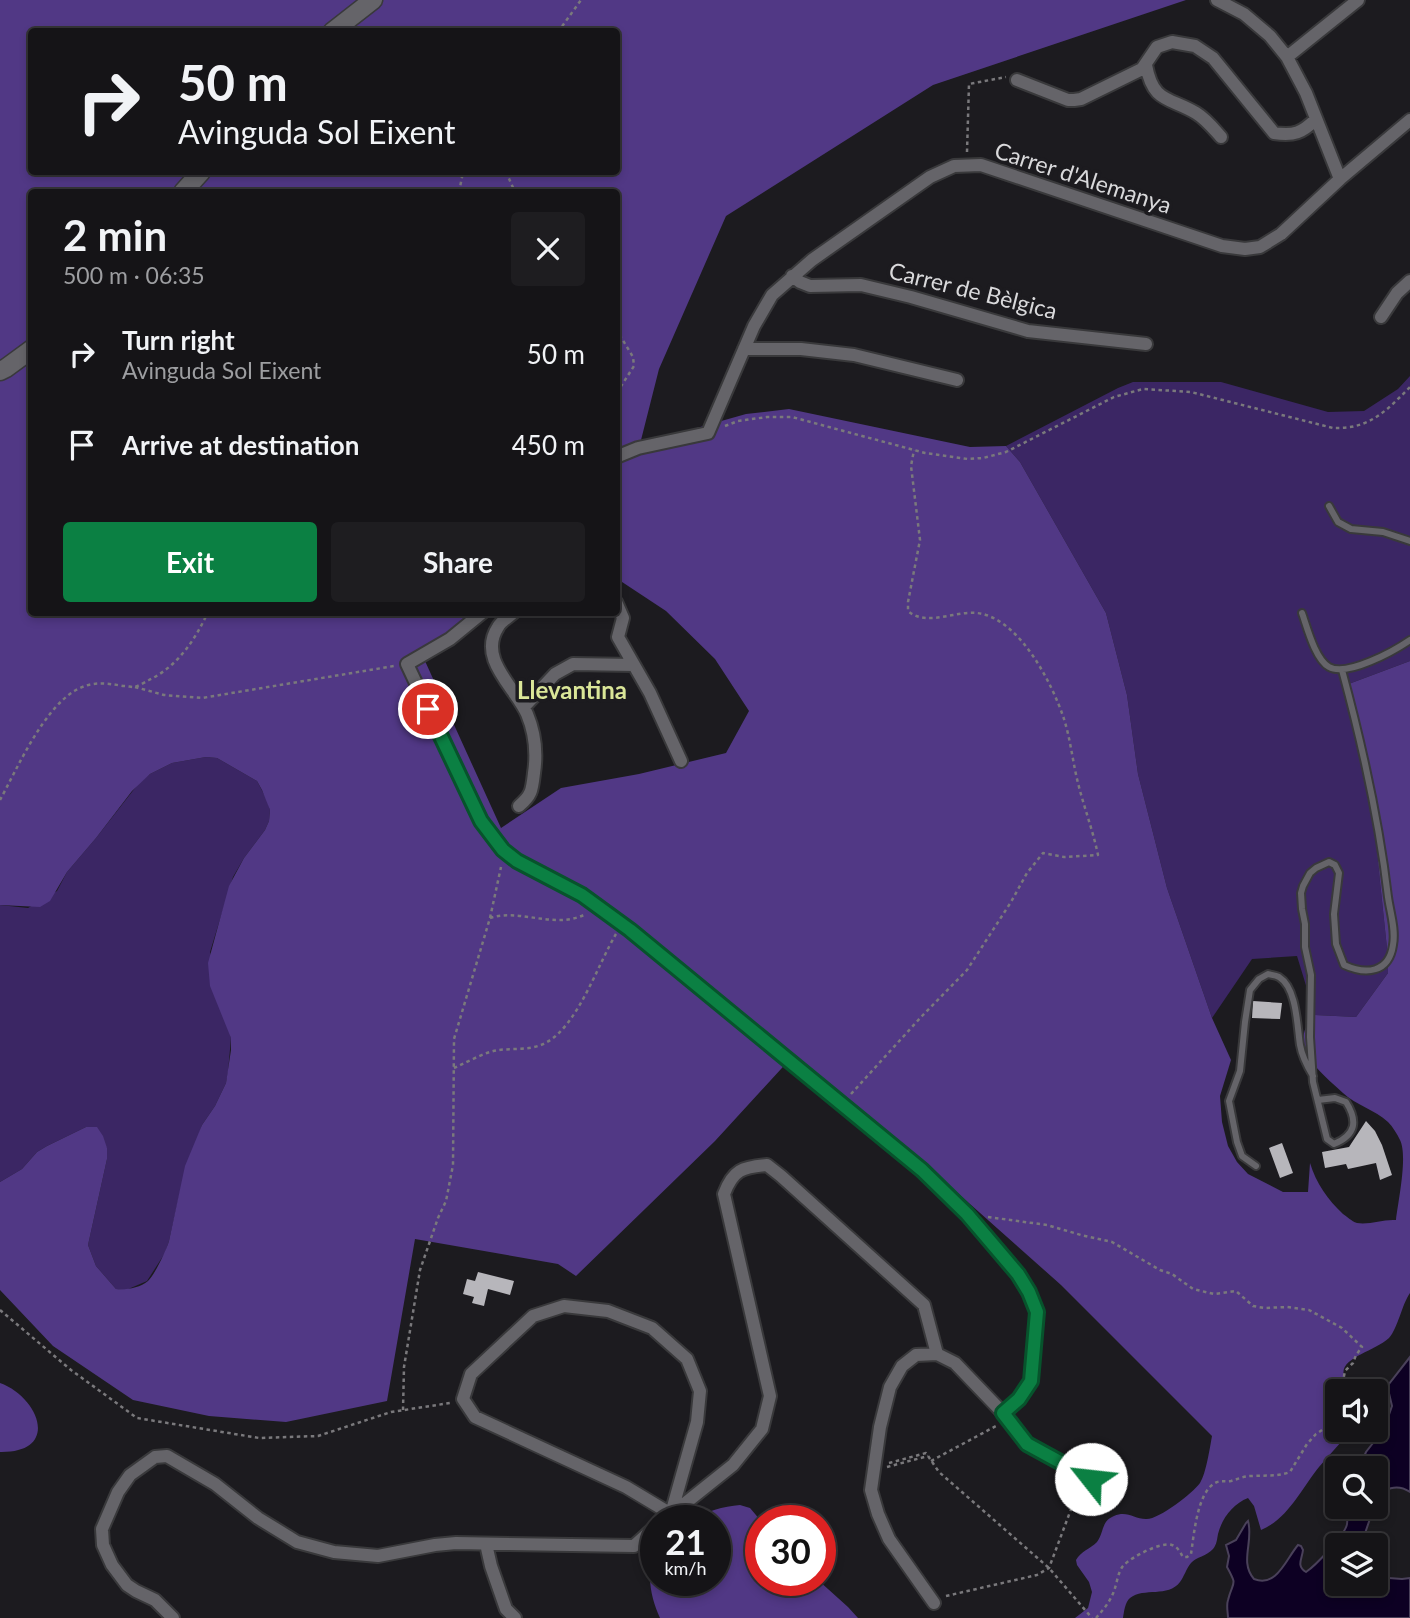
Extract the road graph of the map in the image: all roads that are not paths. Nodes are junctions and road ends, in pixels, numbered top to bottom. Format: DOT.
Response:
graph roads {
  1 [pos="373,0"];
  2 [pos="1217,0"];
  3 [pos="1358,0"];
  4 [pos="337,28"];
  5 [pos="1287,57"];
  6 [pos="1146,65"];
  7 [pos="1017,80"];
  8 [pos="1316,119"];
  9 [pos="1410,120"];
  10 [pos="1221,137"];
  11 [pos="198,175"];
  12 [pos="1340,179"];
  13 [pos="186,189"];
  14 [pos="792,276"];
  15 [pos="1410,281"];
  16 [pos="1381,317"];
  17 [pos="1146,344"];
  18 [pos="744,349"];
  19 [pos="28,352"];
  20 [pos="0,371"];
  21 [pos="957,380"];
  22 [pos="620,455"];
  23 [pos="1329,506"];
  24 [pos="1410,541"];
  25 [pos="620,612"];
  26 [pos="1302,613"];
  27 [pos="478,616"];
  28 [pos="509,616"];
  29 [pos="1410,640"];
  30 [pos="634,665"];
  31 [pos="1342,670"];
  32 [pos="524,707"];
  33 [pos="681,761"];
  34 [pos="519,806"];
  35 [pos="1314,1077"];
  36 [pos="1318,1100"];
  37 [pos="1256,1166"];
  38 [pos="937,1354"];
  39 [pos="1003,1413"];
  40 [pos="1088,1477"];
  41 [pos="682,1505"];
  42 [pos="667,1517"];
  43 [pos="640,1541"];
  44 [pos="486,1544"];
  45 [pos="934,1603"];
  46 [pos="173,1618"];
  47 [pos="515,1618"];
  1 -- 4 [label="main road"];
  2 -- 5 [label="street"];
  3 -- 5 [label="street"];
  5 -- 8 [label="street"];
  6 -- 7 [label="street"];
  6 -- 8 [label="street"];
  6 -- 10 [label="street"];
  8 -- 12 [label="street"];
  9 -- 12 [label="street, Carrer d'Alemanya"];
  11 -- 13 [label="main road"];
  12 -- 14 [label="street, Carrer d'Alemanya"];
  14 -- 17 [label="street, Carrer de Bèlgica"];
  14 -- 18 [label="street, Carrer d'Alemanya"];
  15 -- 16 [label="street"];
  18 -- 21 [label="street"];
  18 -- 22 [label="street, Carrer d'Alemanya"];
  19 -- 20 [label="main road"];
  23 -- 24 [label="lane"];
  25 -- 30 [label="street"];
  26 -- 31 [label="lane"];
  27 -- 39 [label="street"];
  28 -- 32 [label="street"];
  29 -- 31 [label="lane"];
  30 -- 32 [label="street"];
  30 -- 33 [label="street"];
  31 -- 35 [label="lane"];
  32 -- 34 [label="street"];
  35 -- 36 [label="lane"];
  35 -- 37 [label="lane"];
  36 -- 36 [label="lane"];
  38 -- 39 [label="street"];
  38 -- 41 [label="street"];
  38 -- 45 [label="street"];
  39 -- 40 [label="street"];
  42 -- 42 [label="street"];
  43 -- 44 [label="street"];
  44 -- 46 [label="street"];
  44 -- 47 [label="street"];
}
